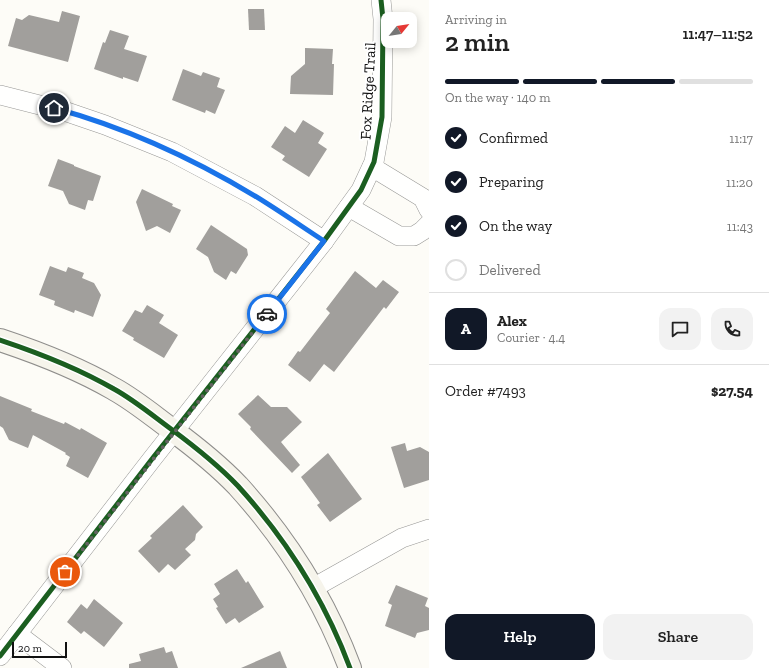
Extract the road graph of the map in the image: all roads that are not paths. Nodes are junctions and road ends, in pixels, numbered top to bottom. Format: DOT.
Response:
graph roads {
  1 [pos="380,0"];
  2 [pos="0,95"];
  3 [pos="372,167"];
  4 [pos="349,207"];
  5 [pos="429,210"];
  6 [pos="429,224"];
  7 [pos="324,241"];
  8 [pos="0,340"];
  9 [pos="174,432"];
  10 [pos="429,529"];
  11 [pos="313,588"];
  12 [pos="17,634"];
  13 [pos="1,652"];
  14 [pos="62,668"];
  15 [pos="350,668"];
  1 -- 3 [label="street, Fox Ridge Trail"];
  2 -- 7 [label="street"];
  3 -- 4 [label="street, Fox Ridge Trail"];
  3 -- 5 [label="street"];
  4 -- 6 [label="street"];
  4 -- 7 [label="street, Fox Ridge Trail"];
  7 -- 9 [label="street, Fox Ridge Trail"];
  8 -- 9 [label="street"];
  9 -- 11 [label="street"];
  9 -- 12 [label="street, Fox Ridge Trail"];
  10 -- 11 [label="street"];
  11 -- 15 [label="street"];
  12 -- 13 [label="street, Fox Ridge Trail"];
  12 -- 14 [label="street"];
}
